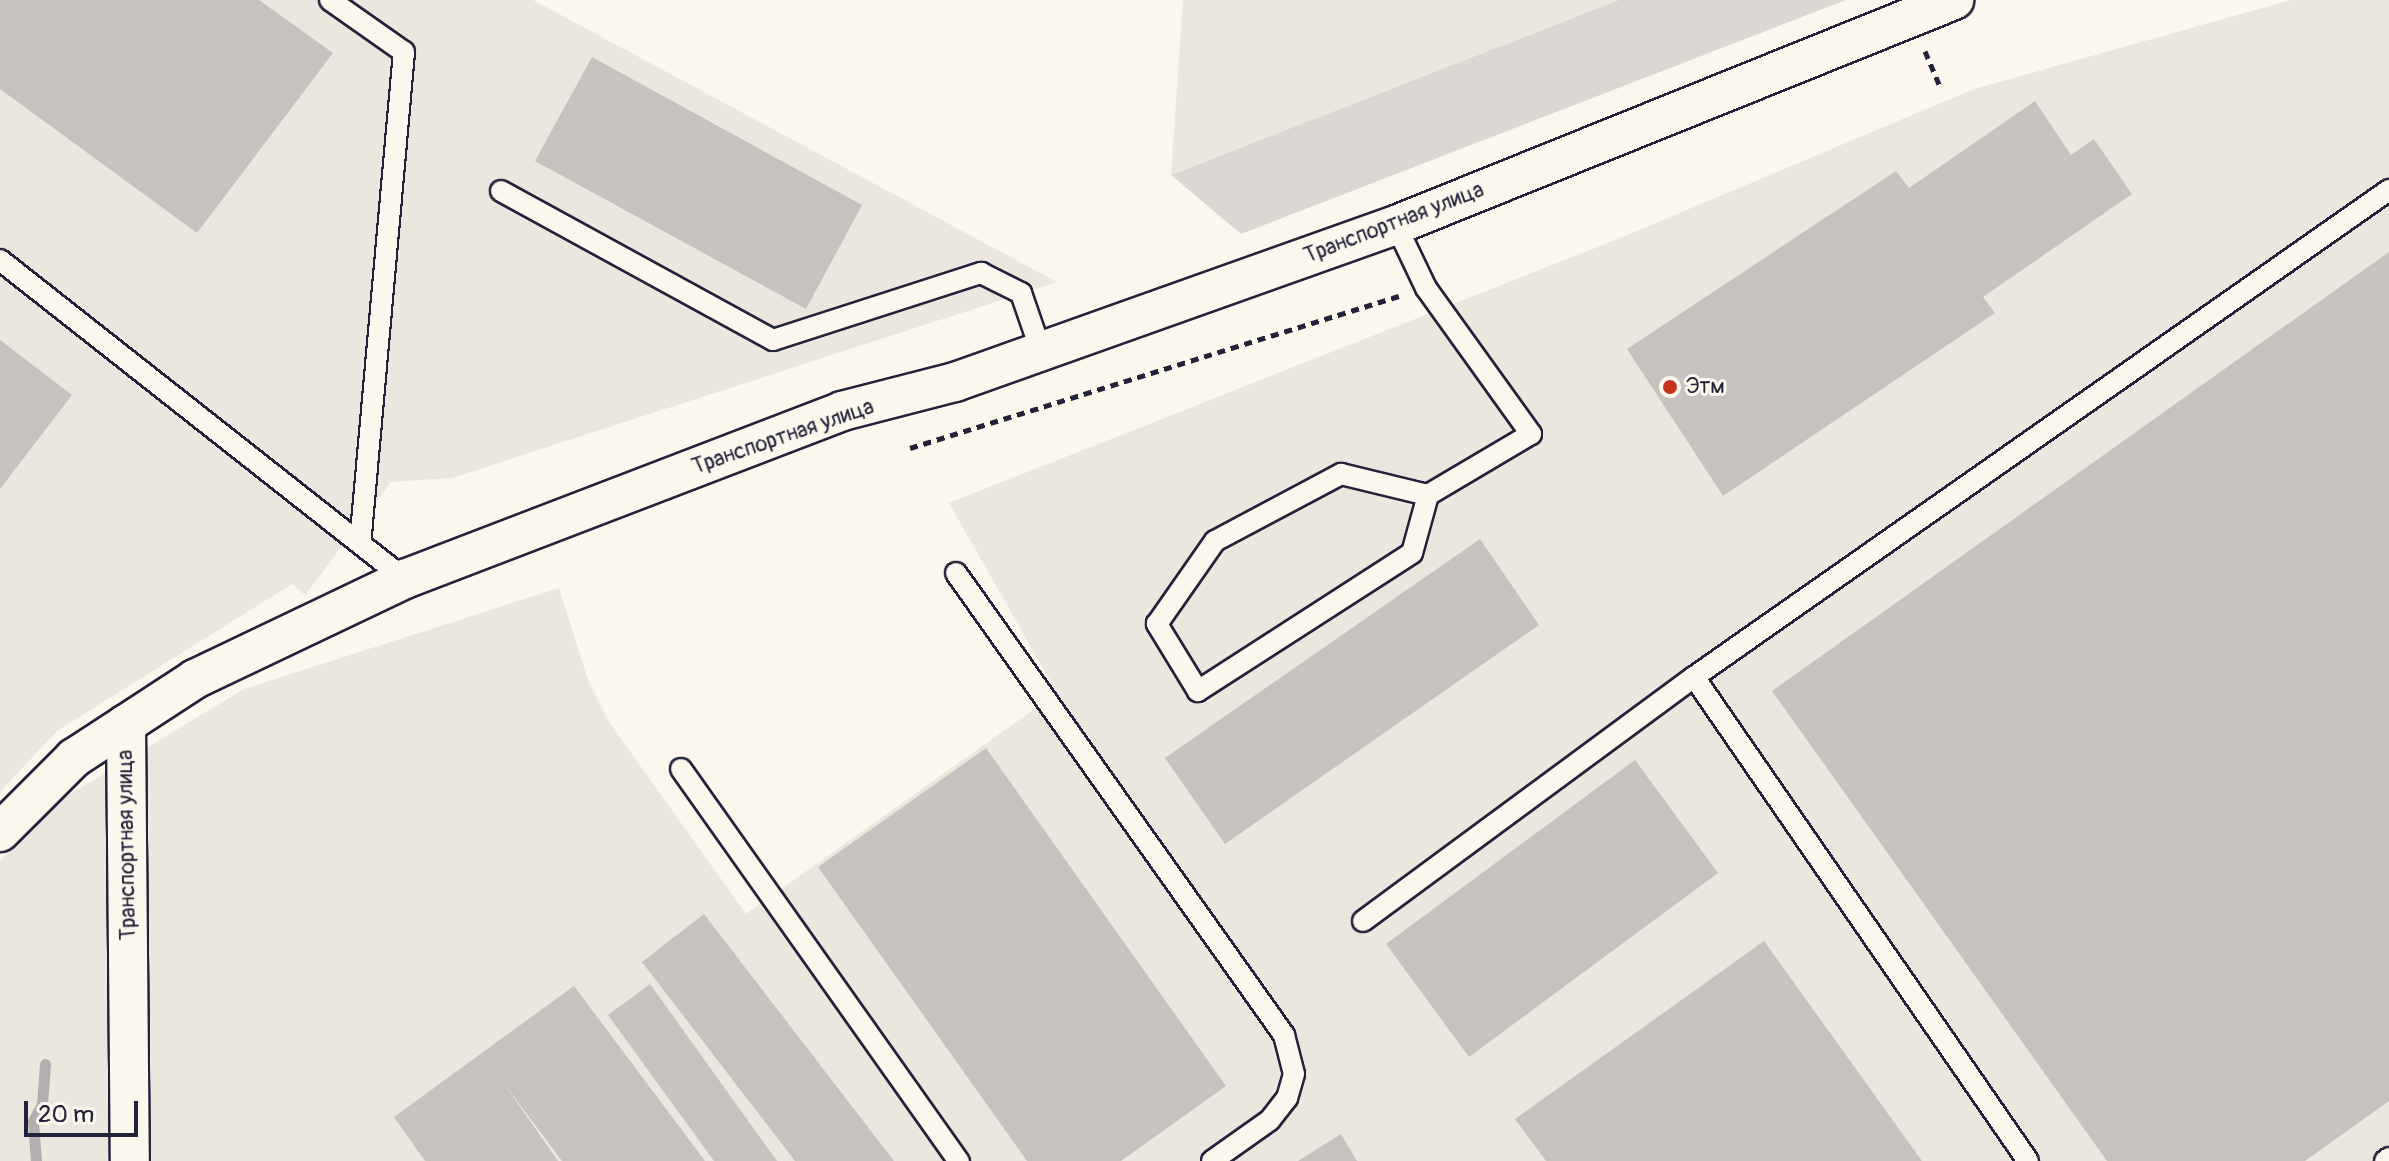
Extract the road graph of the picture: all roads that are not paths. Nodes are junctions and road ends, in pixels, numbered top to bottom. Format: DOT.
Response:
graph roads {
  1 [pos="330,0"];
  2 [pos="1954,0"];
  3 [pos="2389,190"];
  4 [pos="501,191"];
  5 [pos="1396,225"];
  6 [pos="0,260"];
  7 [pos="1041,351"];
  8 [pos="1428,495"];
  9 [pos="360,543"];
  10 [pos="956,573"];
  11 [pos="405,579"];
  12 [pos="1694,677"];
  13 [pos="126,724"];
  14 [pos="681,769"];
  15 [pos="0,832"];
  16 [pos="1363,921"];
  17 [pos="130,1161"];
  18 [pos="959,1161"];
  19 [pos="1212,1161"];
  20 [pos="2028,1161"];
  1 -- 9 [label="lane"];
  2 -- 5 [label="street, Транспортная улица"];
  3 -- 12 [label="lane"];
  4 -- 7 [label="lane"];
  5 -- 7 [label="street, Транспортная улица"];
  5 -- 8 [label="lane"];
  6 -- 9 [label="lane"];
  7 -- 11 [label="street, Транспортная улица"];
  8 -- 8 [label="lane"];
  9 -- 11 [label="lane"];
  10 -- 19 [label="lane"];
  11 -- 13 [label="street, Транспортная улица"];
  12 -- 16 [label="lane"];
  12 -- 20 [label="lane"];
  13 -- 15 [label="street"];
  13 -- 17 [label="street, Транспортная улица"];
  14 -- 18 [label="lane"];
}
